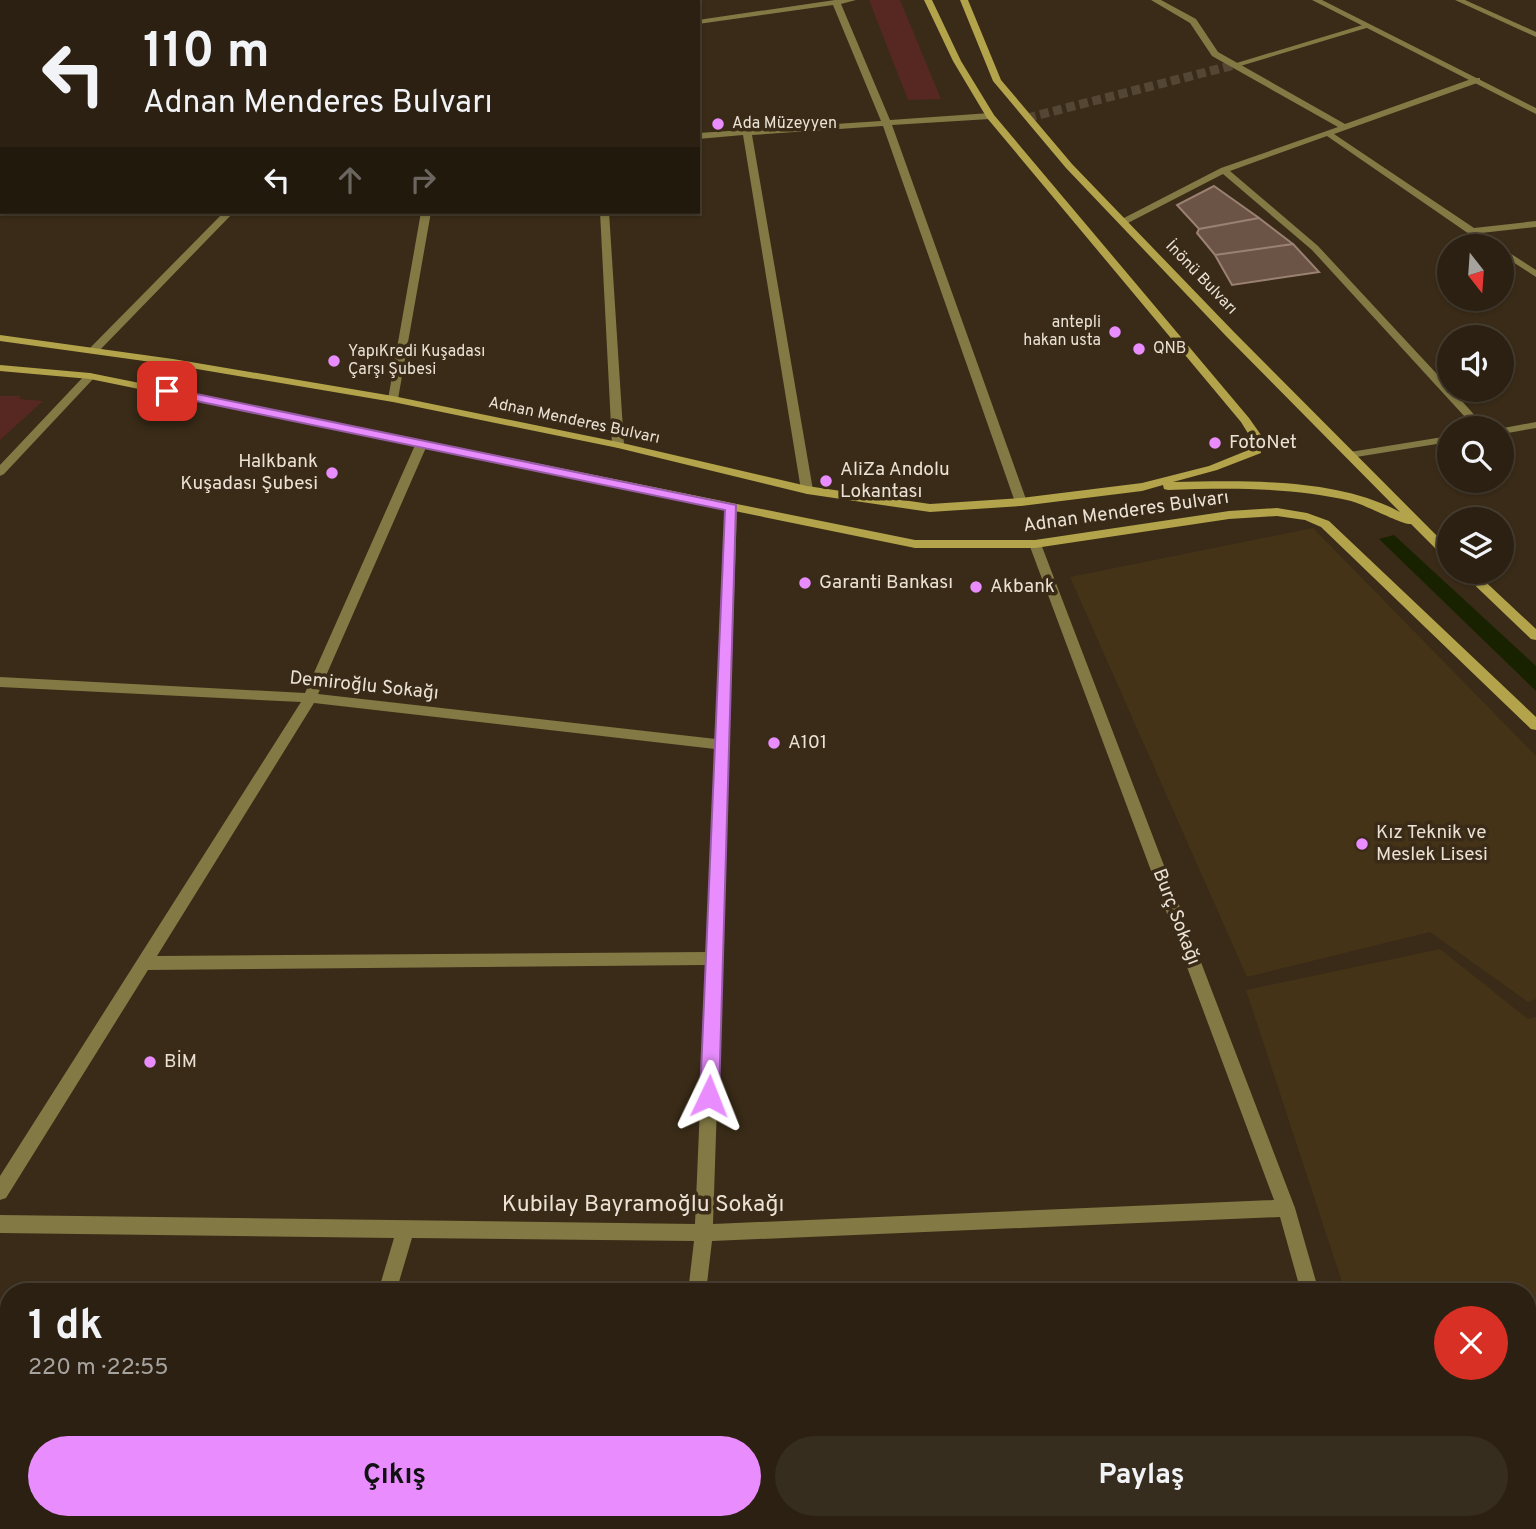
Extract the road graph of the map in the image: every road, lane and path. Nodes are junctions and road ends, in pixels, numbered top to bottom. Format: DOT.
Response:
graph roads {
  1 [pos="781,0"];
  2 [pos="852,0"];
  3 [pos="928,0"];
  4 [pos="964,0"];
  5 [pos="1155,0"];
  6 [pos="1316,0"];
  7 [pos="1459,0"];
  8 [pos="836,2"];
  9 [pos="703,22"];
  10 [pos="1369,26"];
  11 [pos="1536,35"];
  12 [pos="1234,65"];
  13 [pos="1476,80"];
  14 [pos="1536,111"];
  15 [pos="990,116"];
  16 [pos="887,124"];
  17 [pos="1343,126"];
  18 [pos="1326,132"];
  19 [pos="747,133"];
  20 [pos="700,136"];
  21 [pos="1224,170"];
  22 [pos="227,214"];
  23 [pos="426,214"];
  24 [pos="604,214"];
  25 [pos="1123,222"];
  26 [pos="1536,224"];
  27 [pos="1472,232"];
  28 [pos="1475,234"];
  29 [pos="1514,259"];
  30 [pos="1536,274"];
  31 [pos="0,336"];
  32 [pos="94,350"];
  33 [pos="0,368"];
  34 [pos="90,376"];
  35 [pos="393,399"];
  36 [pos="1470,416"];
  37 [pos="1536,425"];
  38 [pos="1514,429"];
  39 [pos="1437,441"];
  40 [pos="422,443"];
  41 [pos="618,445"];
  42 [pos="1350,455"];
  43 [pos="0,472"];
  44 [pos="1142,487"];
  45 [pos="807,490"];
  46 [pos="1021,502"];
  47 [pos="732,508"];
  48 [pos="1434,540"];
  49 [pos="1437,543"];
  50 [pos="1035,544"];
  51 [pos="1480,584"];
  52 [pos="1536,636"];
  53 [pos="0,682"];
  54 [pos="310,698"];
  55 [pos="1536,725"];
  56 [pos="723,746"];
  57 [pos="715,958"];
  58 [pos="145,963"];
  59 [pos="0,1192"];
  60 [pos="1286,1208"];
  61 [pos="0,1224"];
  62 [pos="405,1229"];
  63 [pos="704,1233"];
  64 [pos="390,1283"];
  65 [pos="698,1283"];
  66 [pos="1308,1283"];
  1 -- 9 [label="street"];
  2 -- 8 [label="street"];
  3 -- 15 [label="main road"];
  4 -- 25 [label="main road, İnönü Bulvarı"];
  5 -- 12 [label="street"];
  6 -- 10 [label="street"];
  7 -- 11 [label="street"];
  8 -- 9 [label="street"];
  8 -- 16 [label="street"];
  10 -- 12 [label="street"];
  10 -- 13 [label="street"];
  12 -- 17 [label="street"];
  13 -- 14 [label="street"];
  13 -- 17 [label="street"];
  15 -- 16 [label="street"];
  15 -- 44 [label="main road, Adnan Menderes Bulvarı"];
  16 -- 19 [label="street"];
  16 -- 46 [label="street"];
  17 -- 18 [label="street"];
  18 -- 21 [label="street"];
  18 -- 27 [label="street"];
  19 -- 20 [label="street"];
  19 -- 45 [label="street"];
  21 -- 25 [label="street"];
  21 -- 36 [label="street"];
  22 -- 32 [label="street"];
  23 -- 35 [label="street"];
  24 -- 41 [label="street"];
  25 -- 42 [label="main road, İnönü Bulvarı"];
  26 -- 27 [label="street"];
  27 -- 28 [label="street"];
  29 -- 30 [label="street"];
  31 -- 32 [label="main road, Adnan Menderes Bulvarı"];
  32 -- 35 [label="main road, Adnan Menderes Bulvarı"];
  33 -- 34 [label="main road, Adnan Menderes Bulvarı"];
  34 -- 40 [label="main road, Adnan Menderes Bulvarı"];
  34 -- 43 [label="street"];
  35 -- 41 [label="main road, Adnan Menderes Bulvarı"];
  37 -- 38 [label="street"];
  39 -- 42 [label="street"];
  40 -- 47 [label="main road, Adnan Menderes Bulvarı"];
  40 -- 54 [label="street"];
  41 -- 45 [label="main road, Adnan Menderes Bulvarı"];
  42 -- 48 [label="main road, İnönü Bulvarı"];
  44 -- 46 [label="main road, Adnan Menderes Bulvarı"];
  44 -- 48 [label="main road, Adnan Menderes Bulvarı"];
  45 -- 46 [label="main road, Adnan Menderes Bulvarı"];
  47 -- 50 [label="main road, Adnan Menderes Bulvarı"];
  47 -- 56 [label="street"];
  48 -- 49 [label="main road, İnönü Bulvarı"];
  50 -- 55 [label="main road, Adnan Menderes Bulvarı"];
  50 -- 60 [label="street, Burç Sokağı"];
  51 -- 52 [label="main road"];
  53 -- 54 [label="street, Demiroğlu Sokağı"];
  54 -- 56 [label="street, Demiroğlu Sokağı"];
  54 -- 58 [label="street"];
  56 -- 57 [label="street"];
  57 -- 58 [label="street"];
  57 -- 63 [label="street"];
  58 -- 59 [label="street"];
  60 -- 63 [label="street, Kubilay Bayramoğlu Sokağı"];
  60 -- 66 [label="street, Burç Sokağı"];
  61 -- 62 [label="street, Kubilay Bayramoğlu Sokağı"];
  62 -- 63 [label="street, Kubilay Bayramoğlu Sokağı"];
  62 -- 64 [label="street"];
  63 -- 65 [label="street"];
}
